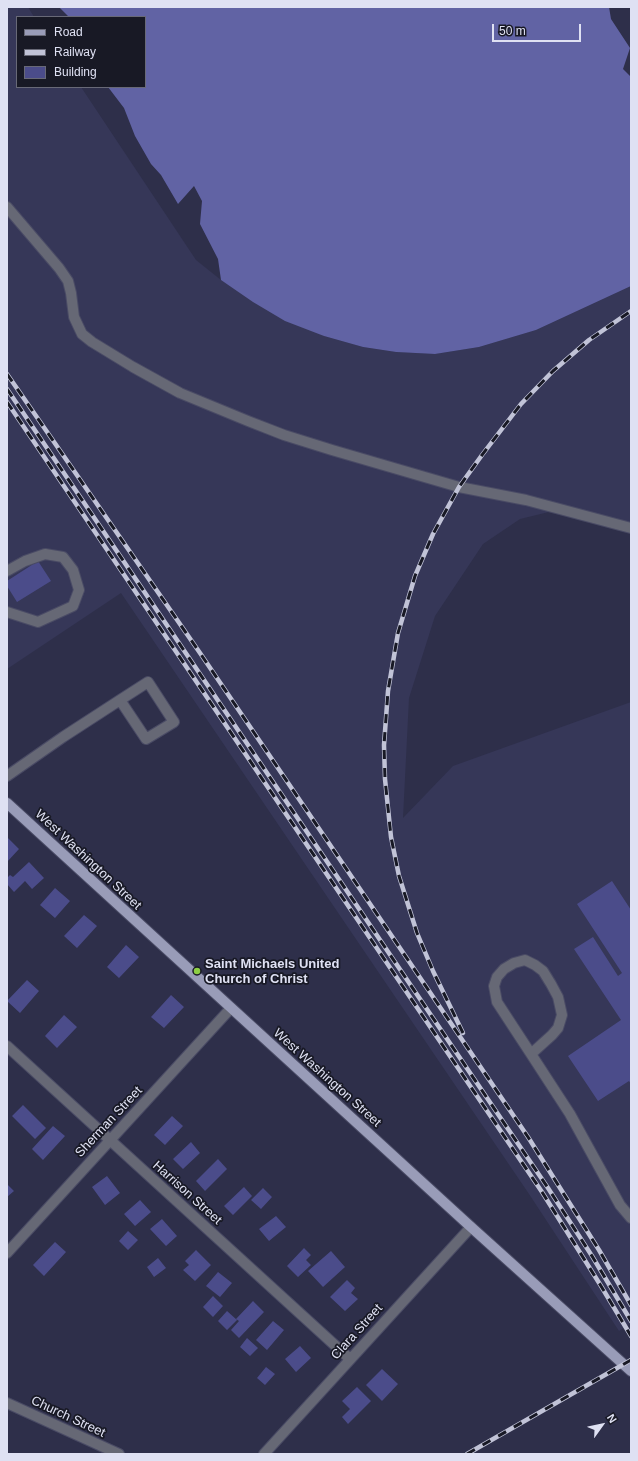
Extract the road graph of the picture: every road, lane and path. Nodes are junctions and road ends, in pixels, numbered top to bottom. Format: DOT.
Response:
graph roads {
  1 [pos="7,207"];
  2 [pos="631,528"];
  3 [pos="7,571"];
  4 [pos="7,612"];
  5 [pos="120,700"];
  6 [pos="7,776"];
  7 [pos="7,803"];
  8 [pos="231,1008"];
  9 [pos="7,1046"];
  10 [pos="531,1054"];
  11 [pos="109,1140"];
  12 [pos="631,1218"];
  13 [pos="471,1228"];
  14 [pos="7,1253"];
  15 [pos="350,1359"];
  16 [pos="631,1372"];
  17 [pos="7,1403"];
  18 [pos="118,1454"];
  19 [pos="264,1454"];
  1 -- 2 [label="street"];
  3 -- 4 [label="street"];
  5 -- 5 [label="street"];
  5 -- 6 [label="street"];
  7 -- 8 [label="main road, West Washington Street"];
  8 -- 11 [label="street, Sherman Street"];
  8 -- 13 [label="main road, West Washington Street"];
  9 -- 11 [label="street, Harrison Street"];
  10 -- 10 [label="street"];
  10 -- 12 [label="street"];
  11 -- 14 [label="street, Sherman Street"];
  11 -- 15 [label="street, Harrison Street"];
  13 -- 15 [label="street, Clara Street"];
  13 -- 16 [label="main road, West Washington Street"];
  15 -- 19 [label="street, Clara Street"];
  17 -- 18 [label="street, Church Street"];
}
